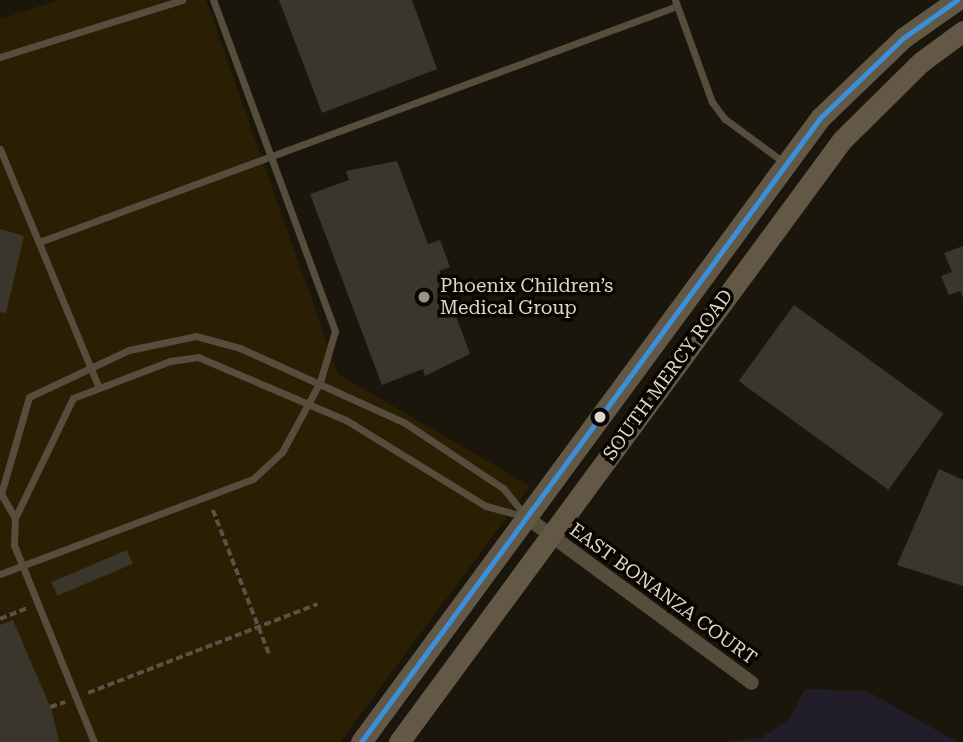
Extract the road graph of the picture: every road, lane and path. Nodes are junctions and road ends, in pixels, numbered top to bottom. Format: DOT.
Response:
graph roads {
  1 [pos="181,0"];
  2 [pos="212,0"];
  3 [pos="957,0"];
  4 [pos="676,3"];
  5 [pos="963,31"];
  6 [pos="0,57"];
  7 [pos="0,149"];
  8 [pos="274,158"];
  9 [pos="786,164"];
  10 [pos="809,181"];
  11 [pos="43,241"];
  12 [pos="91,365"];
  13 [pos="320,382"];
  14 [pos="98,386"];
  15 [pos="309,403"];
  16 [pos="213,510"];
  17 [pos="526,517"];
  18 [pos="15,519"];
  19 [pos="551,535"];
  20 [pos="21,566"];
  21 [pos="0,574"];
  22 [pos="37,604"];
  23 [pos="317,604"];
  24 [pos="0,619"];
  25 [pos="258,627"];
  26 [pos="269,654"];
  27 [pos="752,683"];
  28 [pos="75,698"];
  29 [pos="50,708"];
  30 [pos="94,742"];
  31 [pos="361,742"];
  32 [pos="399,742"];
  1 -- 6 [label="lane"];
  2 -- 8 [label="lane"];
  3 -- 9 [label="main road, SOUTH MERCY ROAD"];
  4 -- 8 [label="lane"];
  4 -- 9 [label="lane"];
  5 -- 10 [label="main road, SOUTH MERCY ROAD"];
  7 -- 11 [label="lane"];
  8 -- 11 [label="lane"];
  8 -- 13 [label="lane"];
  9 -- 10 [label="main road"];
  9 -- 17 [label="main road, SOUTH MERCY ROAD"];
  10 -- 19 [label="main road, SOUTH MERCY ROAD"];
  11 -- 12 [label="lane"];
  12 -- 13 [label="lane"];
  12 -- 14 [label="lane"];
  12 -- 18 [label="lane"];
  13 -- 15 [label="lane"];
  13 -- 17 [label="lane"];
  14 -- 15 [label="lane"];
  14 -- 18 [label="lane"];
  15 -- 17 [label="lane"];
  15 -- 20 [label="lane"];
  16 -- 25 [label="path"];
  17 -- 19 [label="street, EAST BONANZA COURT"];
  17 -- 31 [label="main road, SOUTH MERCY ROAD"];
  18 -- 20 [label="lane"];
  19 -- 27 [label="street, EAST BONANZA COURT"];
  19 -- 32 [label="main road, SOUTH MERCY ROAD"];
  20 -- 21 [label="lane"];
  20 -- 22 [label="lane"];
  22 -- 24 [label="path"];
  22 -- 28 [label="lane"];
  23 -- 25 [label="path"];
  25 -- 26 [label="path"];
  25 -- 28 [label="path"];
  28 -- 29 [label="path"];
  28 -- 30 [label="lane"];
}
